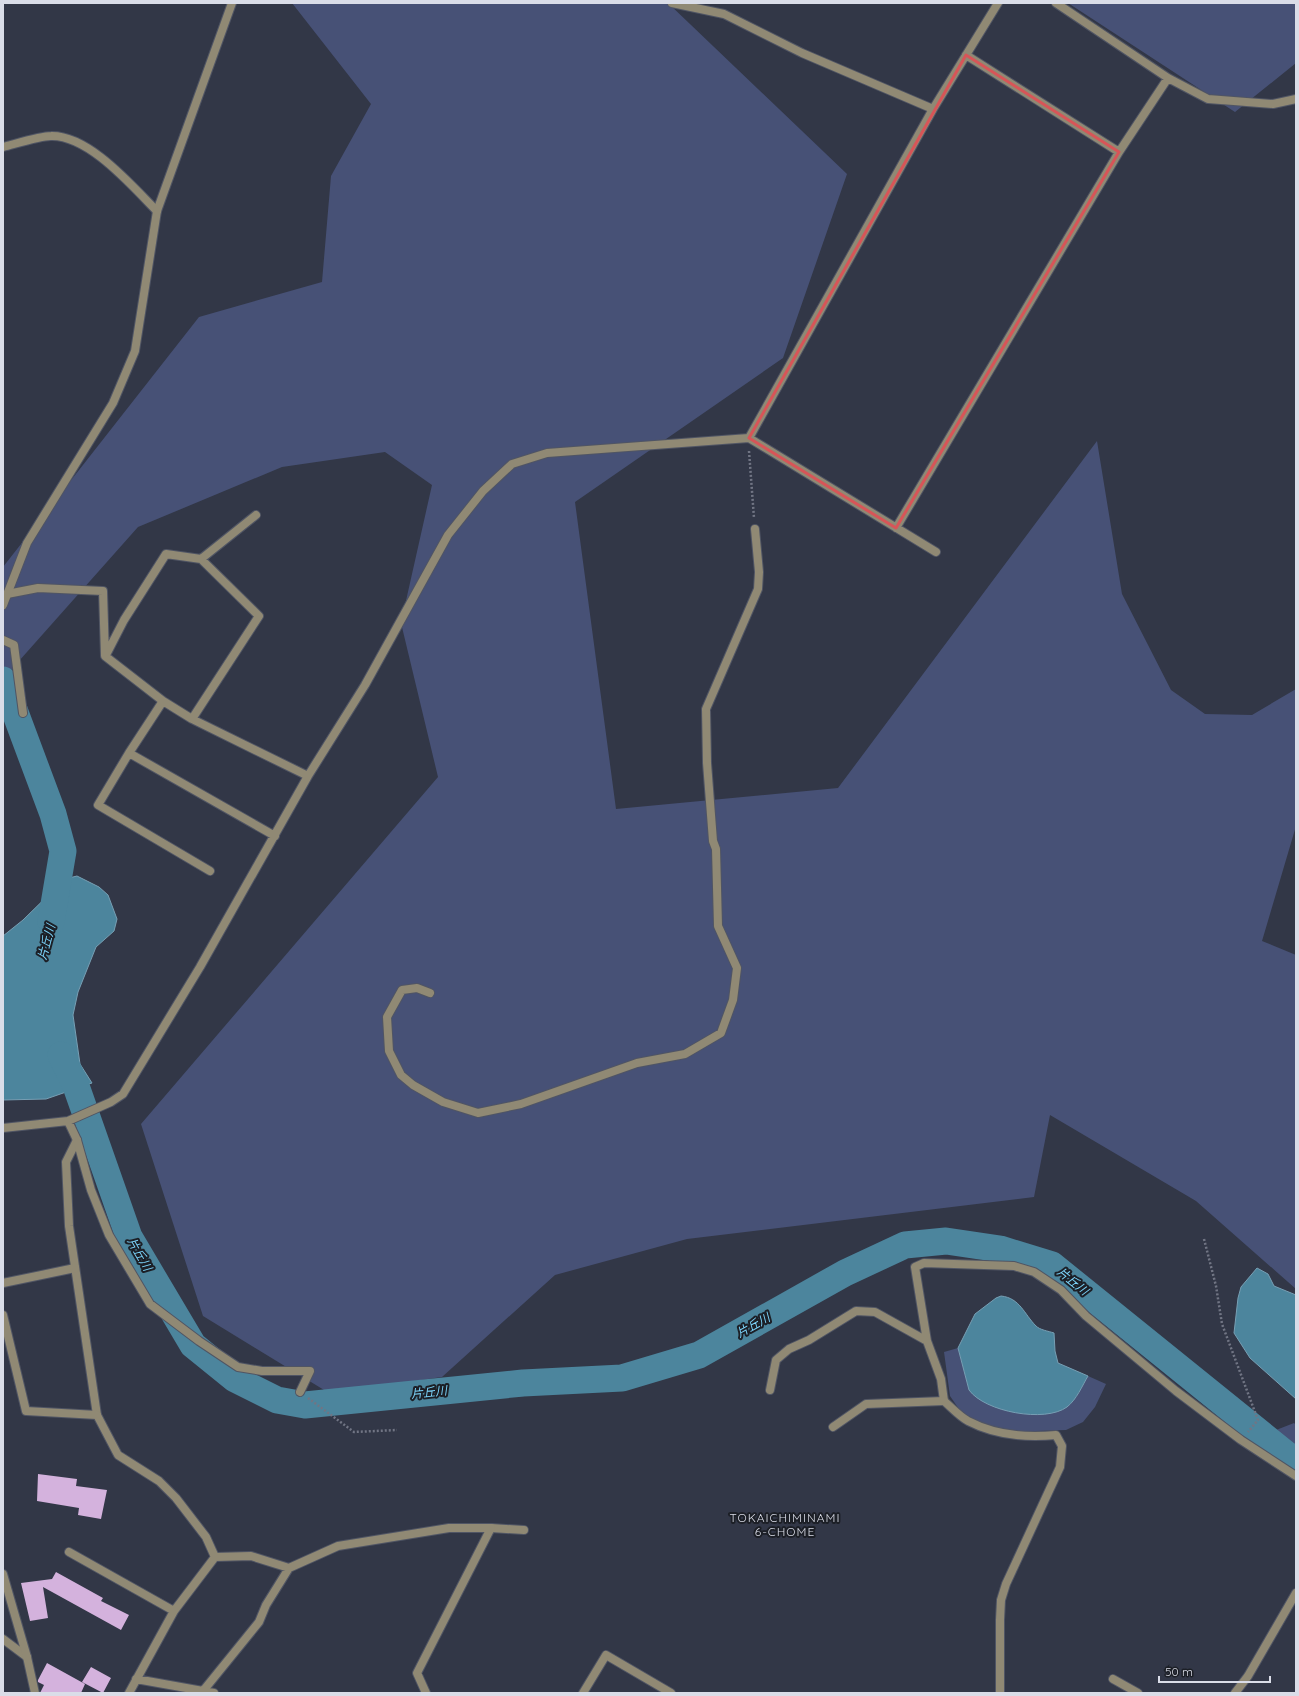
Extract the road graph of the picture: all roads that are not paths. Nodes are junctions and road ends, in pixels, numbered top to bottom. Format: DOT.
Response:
graph roads {
  1 [pos="232,3"];
  2 [pos="672,3"];
  3 [pos="998,3"];
  4 [pos="1056,3"];
  5 [pos="966,55"];
  6 [pos="1168,78"];
  7 [pos="1296,99"];
  8 [pos="933,109"];
  9 [pos="3,147"];
  10 [pos="1119,152"];
  11 [pos="157,211"];
  12 [pos="749,438"];
  13 [pos="256,515"];
  14 [pos="896,528"];
  15 [pos="755,529"];
  16 [pos="936,552"];
  17 [pos="201,559"];
  18 [pos="7,594"];
  19 [pos="3,605"];
  20 [pos="3,640"];
  21 [pos="105,656"];
  22 [pos="163,700"];
  23 [pos="23,713"];
  24 [pos="192,719"];
  25 [pos="129,753"];
  26 [pos="308,776"];
  27 [pos="275,836"];
  28 [pos="210,871"];
  29 [pos="430,993"];
  30 [pos="68,1121"];
  31 [pos="3,1128"];
  32 [pos="77,1140"];
  33 [pos="75,1268"];
  34 [pos="3,1283"];
  35 [pos="3,1315"];
  36 [pos="927,1342"];
  37 [pos="770,1390"];
  38 [pos="300,1392"];
  39 [pos="944,1401"];
  40 [pos="97,1415"];
  41 [pos="833,1427"];
  42 [pos="1296,1476"];
  43 [pos="491,1528"];
  44 [pos="524,1530"];
  45 [pos="69,1552"];
  46 [pos="215,1557"];
  47 [pos="289,1568"];
  48 [pos="3,1574"];
  49 [pos="1296,1593"];
  50 [pos="174,1611"];
  51 [pos="3,1639"];
  52 [pos="27,1657"];
  53 [pos="136,1679"];
  54 [pos="1113,1679"];
  55 [pos="203,1691"];
  56 [pos="35,1693"];
  57 [pos="129,1693"];
  58 [pos="214,1693"];
  59 [pos="426,1693"];
  60 [pos="583,1693"];
  61 [pos="671,1693"];
  62 [pos="1000,1693"];
  63 [pos="1138,1693"];
  64 [pos="1235,1693"];
  1 -- 11 [label="street"];
  2 -- 8 [label="street"];
  3 -- 5 [label="street"];
  4 -- 6 [label="street"];
  5 -- 8 [label="street"];
  5 -- 10 [label="street"];
  6 -- 7 [label="street"];
  6 -- 10 [label="street"];
  8 -- 12 [label="street"];
  9 -- 11 [label="street"];
  10 -- 14 [label="street"];
  11 -- 18 [label="street"];
  12 -- 14 [label="street"];
  12 -- 26 [label="street"];
  13 -- 17 [label="street"];
  14 -- 16 [label="street"];
  15 -- 29 [label="street"];
  17 -- 21 [label="street"];
  17 -- 24 [label="street"];
  18 -- 19 [label="street"];
  18 -- 21 [label="street"];
  20 -- 23 [label="street"];
  21 -- 22 [label="street"];
  22 -- 24 [label="street"];
  22 -- 25 [label="street"];
  24 -- 26 [label="street"];
  25 -- 27 [label="street"];
  25 -- 28 [label="street"];
  26 -- 27 [label="street"];
  27 -- 30 [label="street"];
  30 -- 31 [label="street"];
  30 -- 32 [label="street"];
  32 -- 33 [label="street"];
  32 -- 38 [label="street"];
  33 -- 34 [label="street"];
  33 -- 40 [label="street"];
  35 -- 40 [label="street"];
  36 -- 37 [label="street"];
  36 -- 39 [label="street"];
  36 -- 42 [label="street"];
  39 -- 41 [label="street"];
  39 -- 62 [label="street"];
  40 -- 46 [label="street"];
  43 -- 44 [label="street"];
  43 -- 47 [label="street"];
  43 -- 59 [label="street"];
  45 -- 50 [label="street"];
  46 -- 47 [label="street"];
  46 -- 50 [label="street"];
  47 -- 55 [label="street"];
  48 -- 52 [label="street"];
  49 -- 64 [label="street"];
  50 -- 53 [label="street"];
  51 -- 52 [label="street"];
  52 -- 56 [label="street"];
  53 -- 55 [label="street"];
  53 -- 57 [label="street"];
  54 -- 63 [label="street"];
  55 -- 58 [label="street"];
  60 -- 61 [label="street"];
}
